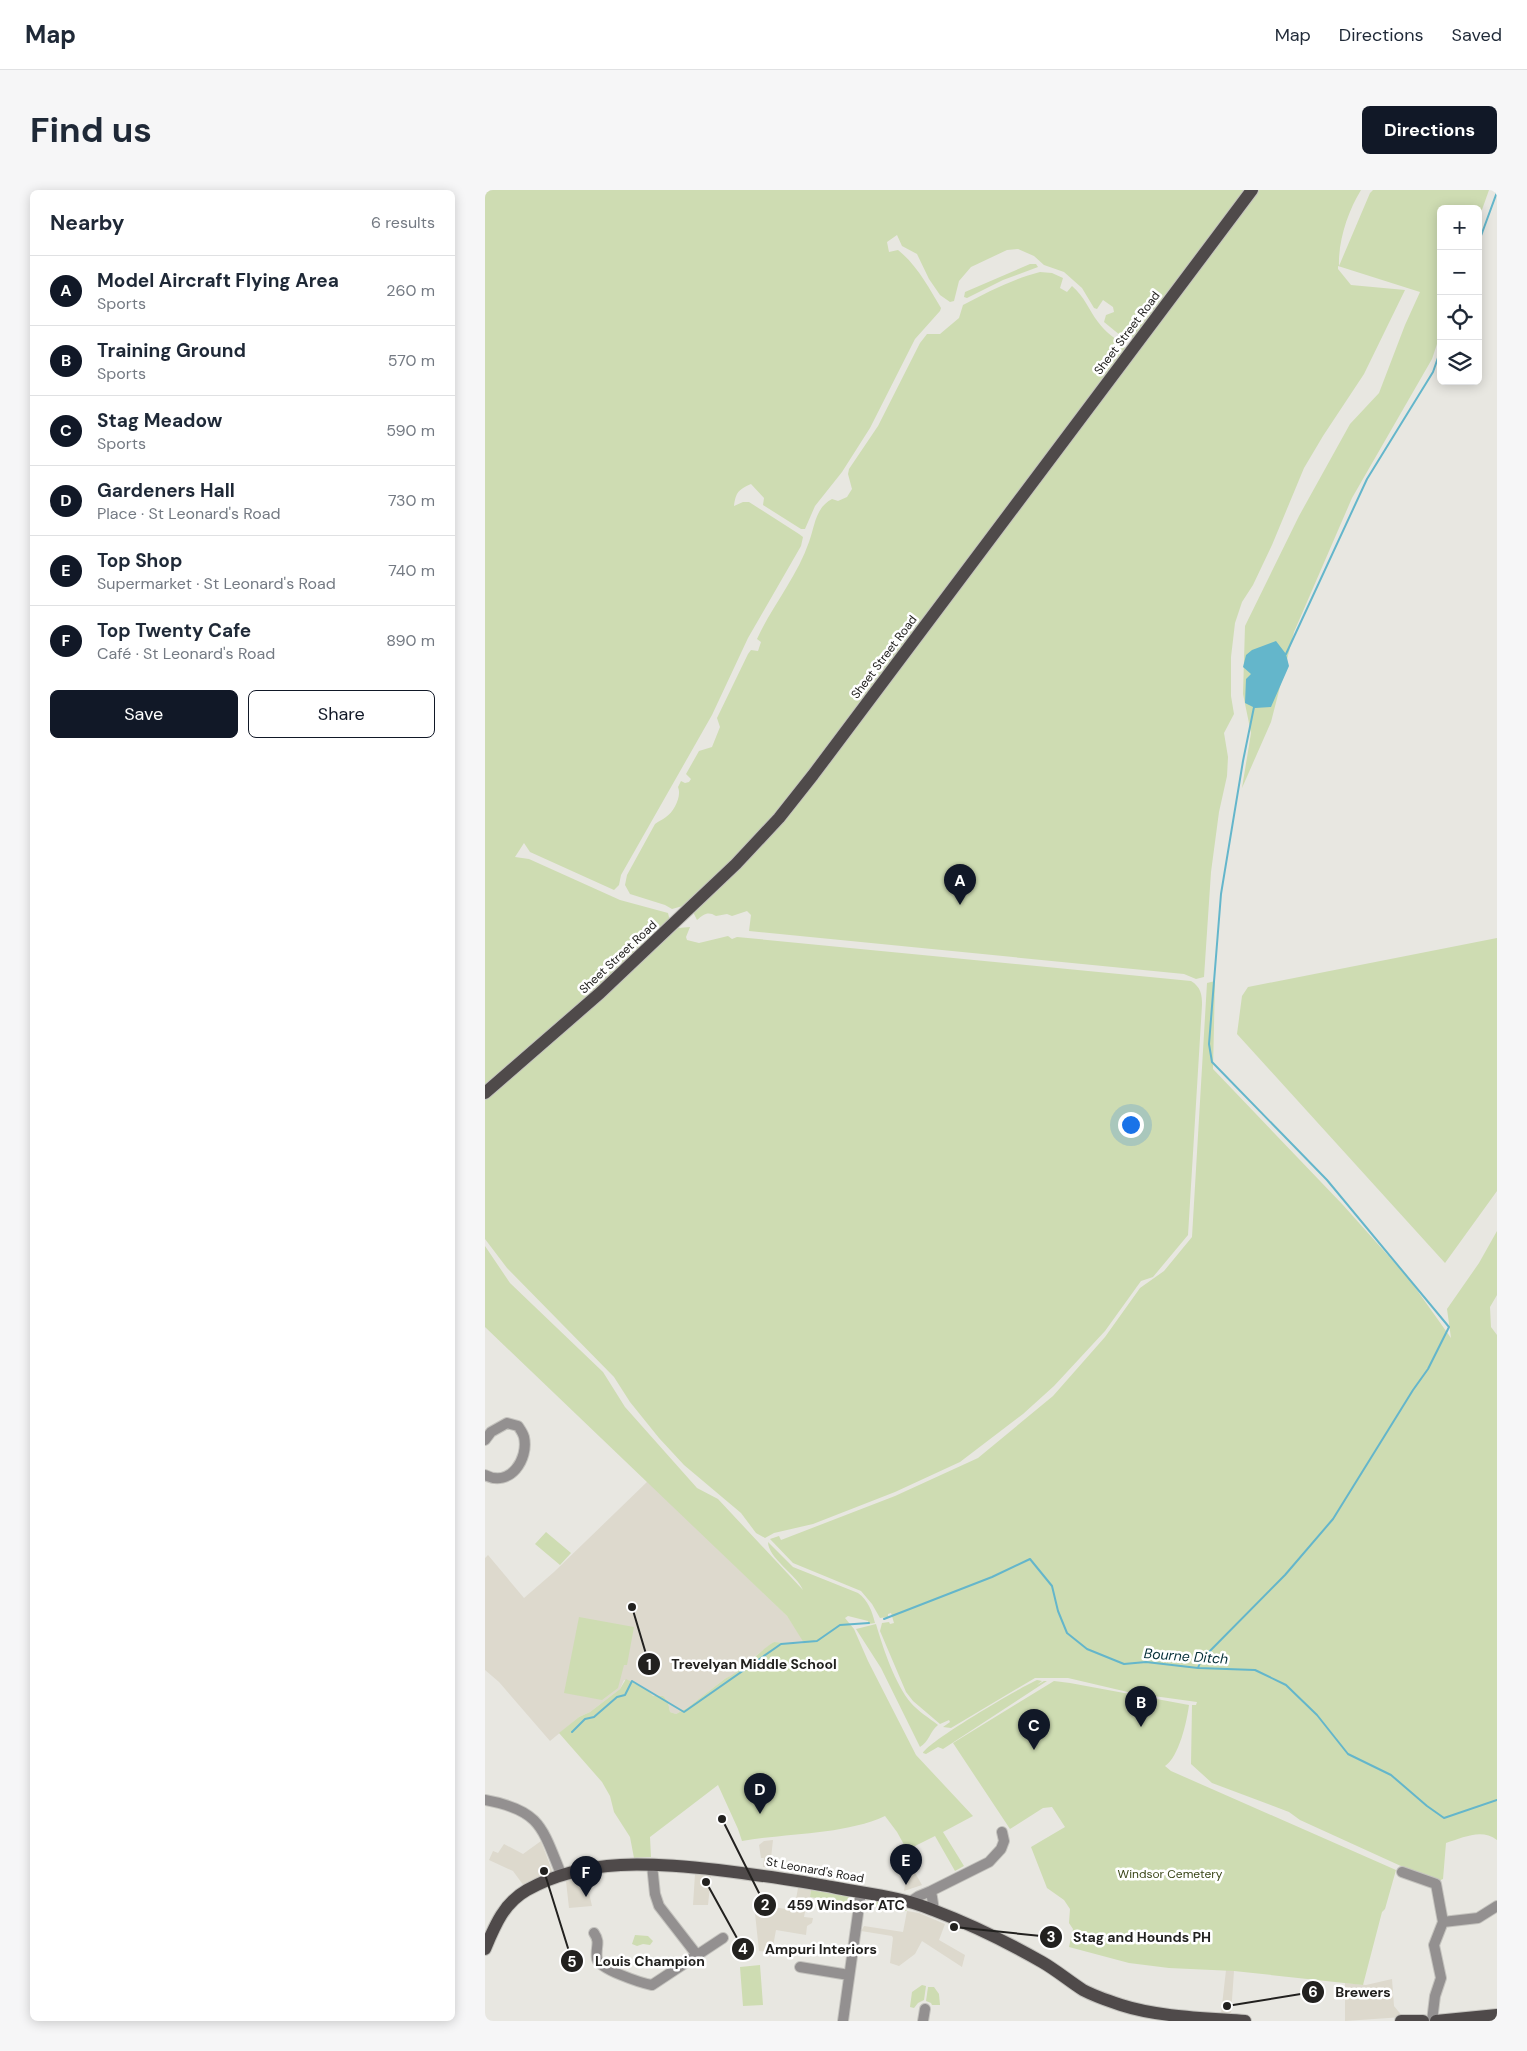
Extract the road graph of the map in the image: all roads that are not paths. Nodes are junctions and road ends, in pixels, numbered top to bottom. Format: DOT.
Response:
graph roads {
  1 [pos="1252,190"];
  2 [pos="485,1093"];
  3 [pos="487,1432"];
  4 [pos="485,1475"];
  5 [pos="485,1800"];
  6 [pos="1002,1832"];
  7 [pos="651,1865"];
  8 [pos="1402,1872"];
  9 [pos="561,1874"];
  10 [pos="931,1890"];
  11 [pos="861,1892"];
  12 [pos="910,1902"];
  13 [pos="1497,1906"];
  14 [pos="934,1910"];
  15 [pos="1443,1922"];
  16 [pos="594,1932"];
  17 [pos="723,1938"];
  18 [pos="485,1949"];
  19 [pos="697,1956"];
  20 [pos="800,1967"];
  21 [pos="849,1975"];
  22 [pos="925,2009"];
  23 [pos="1497,2015"];
  24 [pos="1184,2018"];
  25 [pos="843,2021"];
  26 [pos="923,2021"];
  27 [pos="1245,2021"];
  28 [pos="1401,2021"];
  29 [pos="1423,2021"];
  30 [pos="1432,2021"];
  31 [pos="1436,2021"];
  1 -- 2 [label="main road, Sheet Street Road"];
  3 -- 4 [label="street"];
  5 -- 9 [label="street"];
  6 -- 10 [label="street"];
  7 -- 9 [label="main road, St Leonard's Road"];
  7 -- 11 [label="main road, St Leonard's Road"];
  7 -- 19 [label="street"];
  8 -- 15 [label="street"];
  9 -- 18 [label="main road, St Leonard's Road"];
  10 -- 12 [label="street"];
  10 -- 14 [label="street"];
  11 -- 12 [label="main road, St Leonard's Road"];
  11 -- 21 [label="street"];
  12 -- 14 [label="main road, St Leonard's Road"];
  13 -- 15 [label="street"];
  14 -- 24 [label="main road, St Leonard's Road"];
  15 -- 30 [label="street"];
  16 -- 19 [label="street"];
  17 -- 19 [label="street"];
  20 -- 21 [label="street"];
  21 -- 25 [label="street"];
  22 -- 26 [label="street"];
  23 -- 31 [label="main road"];
  24 -- 27 [label="main road, St Leonard's Road"];
  28 -- 29 [label="main road"];
}
